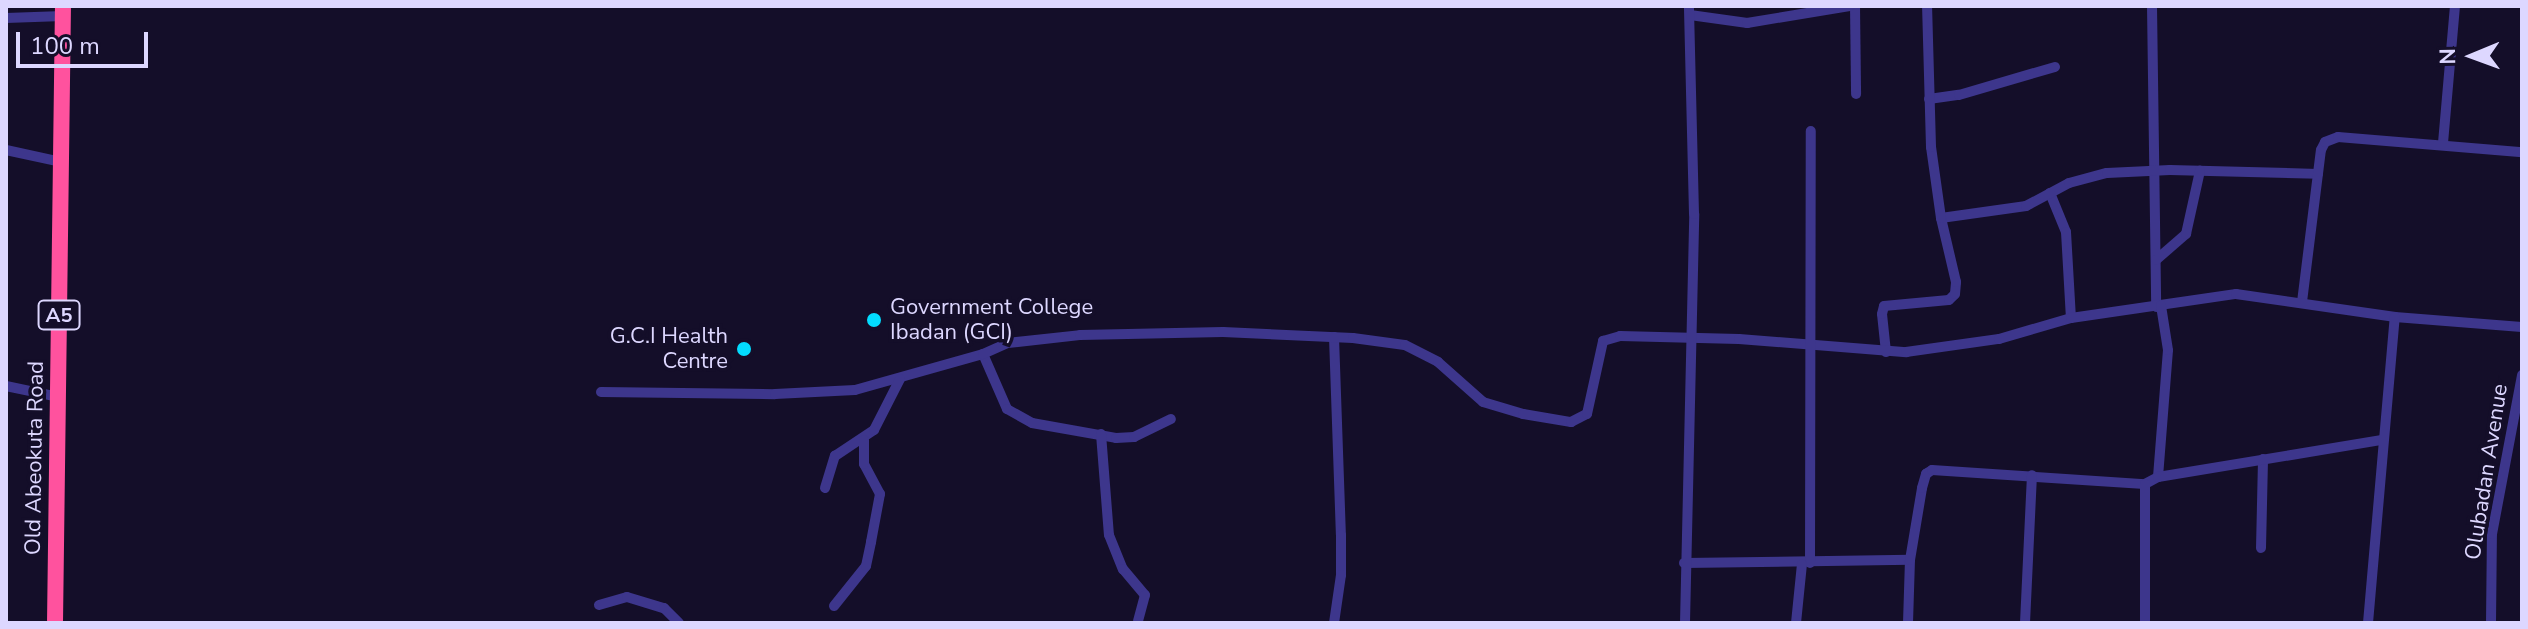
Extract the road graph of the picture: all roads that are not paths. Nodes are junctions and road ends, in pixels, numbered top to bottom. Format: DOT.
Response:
graph roads {
  1 [pos="1853,6"];
  2 [pos="1927,6"];
  3 [pos="2152,6"];
  4 [pos="2455,6"];
  5 [pos="1784,9"];
  6 [pos="1689,10"];
  7 [pos="63,11"];
  8 [pos="6,18"];
  9 [pos="2055,67"];
  10 [pos="1856,94"];
  11 [pos="1929,99"];
  12 [pos="1811,131"];
  13 [pos="2443,143"];
  14 [pos="6,150"];
  15 [pos="2522,152"];
  16 [pos="61,162"];
  17 [pos="2155,171"];
  18 [pos="2200,171"];
  19 [pos="2318,174"];
  20 [pos="2050,193"];
  21 [pos="1941,218"];
  22 [pos="2156,260"];
  23 [pos="2302,302"];
  24 [pos="2158,306"];
  25 [pos="2395,317"];
  26 [pos="2071,318"];
  27 [pos="2522,327"];
  28 [pos="1334,337"];
  29 [pos="1693,340"];
  30 [pos="1812,344"];
  31 [pos="1886,352"];
  32 [pos="983,354"];
  33 [pos="2522,375"];
  34 [pos="900,379"];
  35 [pos="6,386"];
  36 [pos="601,392"];
  37 [pos="58,397"];
  38 [pos="1171,419"];
  39 [pos="1101,434"];
  40 [pos="864,440"];
  41 [pos="2382,440"];
  42 [pos="2263,459"];
  43 [pos="2032,475"];
  44 [pos="2158,477"];
  45 [pos="2145,484"];
  46 [pos="825,488"];
  47 [pos="2261,548"];
  48 [pos="1910,560"];
  49 [pos="1684,563"];
  50 [pos="1806,563"];
  51 [pos="599,605"];
  52 [pos="834,606"];
  53 [pos="1138,621"];
  54 [pos="55,623"];
  55 [pos="679,623"];
  56 [pos="1334,623"];
  57 [pos="1685,623"];
  58 [pos="1796,623"];
  59 [pos="1908,623"];
  60 [pos="2025,623"];
  61 [pos="2145,623"];
  62 [pos="2368,623"];
  63 [pos="2491,623"];
  1 -- 5 [label="street"];
  1 -- 10 [label="street"];
  2 -- 11 [label="street"];
  3 -- 17 [label="street"];
  4 -- 13 [label="street"];
  5 -- 6 [label="street"];
  6 -- 29 [label="street"];
  7 -- 8 [label="street"];
  7 -- 16 [label="highway, Old Abeokuta Road / A5"];
  9 -- 11 [label="street"];
  11 -- 21 [label="street"];
  12 -- 30 [label="street"];
  13 -- 15 [label="street"];
  13 -- 19 [label="street"];
  14 -- 16 [label="street"];
  16 -- 37 [label="highway, Old Abeokuta Road / A5"];
  17 -- 18 [label="street"];
  17 -- 20 [label="street"];
  17 -- 22 [label="street"];
  18 -- 19 [label="street"];
  18 -- 22 [label="street"];
  19 -- 23 [label="street"];
  20 -- 21 [label="street"];
  20 -- 26 [label="street"];
  21 -- 31 [label="street"];
  22 -- 24 [label="street"];
  23 -- 24 [label="street"];
  23 -- 25 [label="street"];
  24 -- 26 [label="street"];
  24 -- 44 [label="street"];
  25 -- 27 [label="street"];
  25 -- 41 [label="street"];
  26 -- 31 [label="street"];
  28 -- 29 [label="street"];
  28 -- 32 [label="street"];
  28 -- 56 [label="street"];
  29 -- 30 [label="street"];
  29 -- 49 [label="street"];
  30 -- 31 [label="street"];
  30 -- 50 [label="street"];
  32 -- 34 [label="street"];
  32 -- 39 [label="street"];
  33 -- 63 [label="street, Olubadan Avenue"];
  34 -- 36 [label="street"];
  34 -- 40 [label="street"];
  35 -- 37 [label="street"];
  37 -- 54 [label="highway, Old Abeokuta Road / A5"];
  38 -- 39 [label="street"];
  39 -- 53 [label="street"];
  40 -- 46 [label="street"];
  40 -- 52 [label="street"];
  41 -- 42 [label="street"];
  41 -- 62 [label="street"];
  42 -- 44 [label="street"];
  42 -- 47 [label="street"];
  43 -- 45 [label="street"];
  43 -- 48 [label="street"];
  43 -- 60 [label="street"];
  44 -- 45 [label="street"];
  45 -- 61 [label="street"];
  48 -- 50 [label="street"];
  48 -- 59 [label="street"];
  49 -- 50 [label="street"];
  49 -- 57 [label="street"];
  50 -- 58 [label="street"];
  51 -- 55 [label="street"];
}
